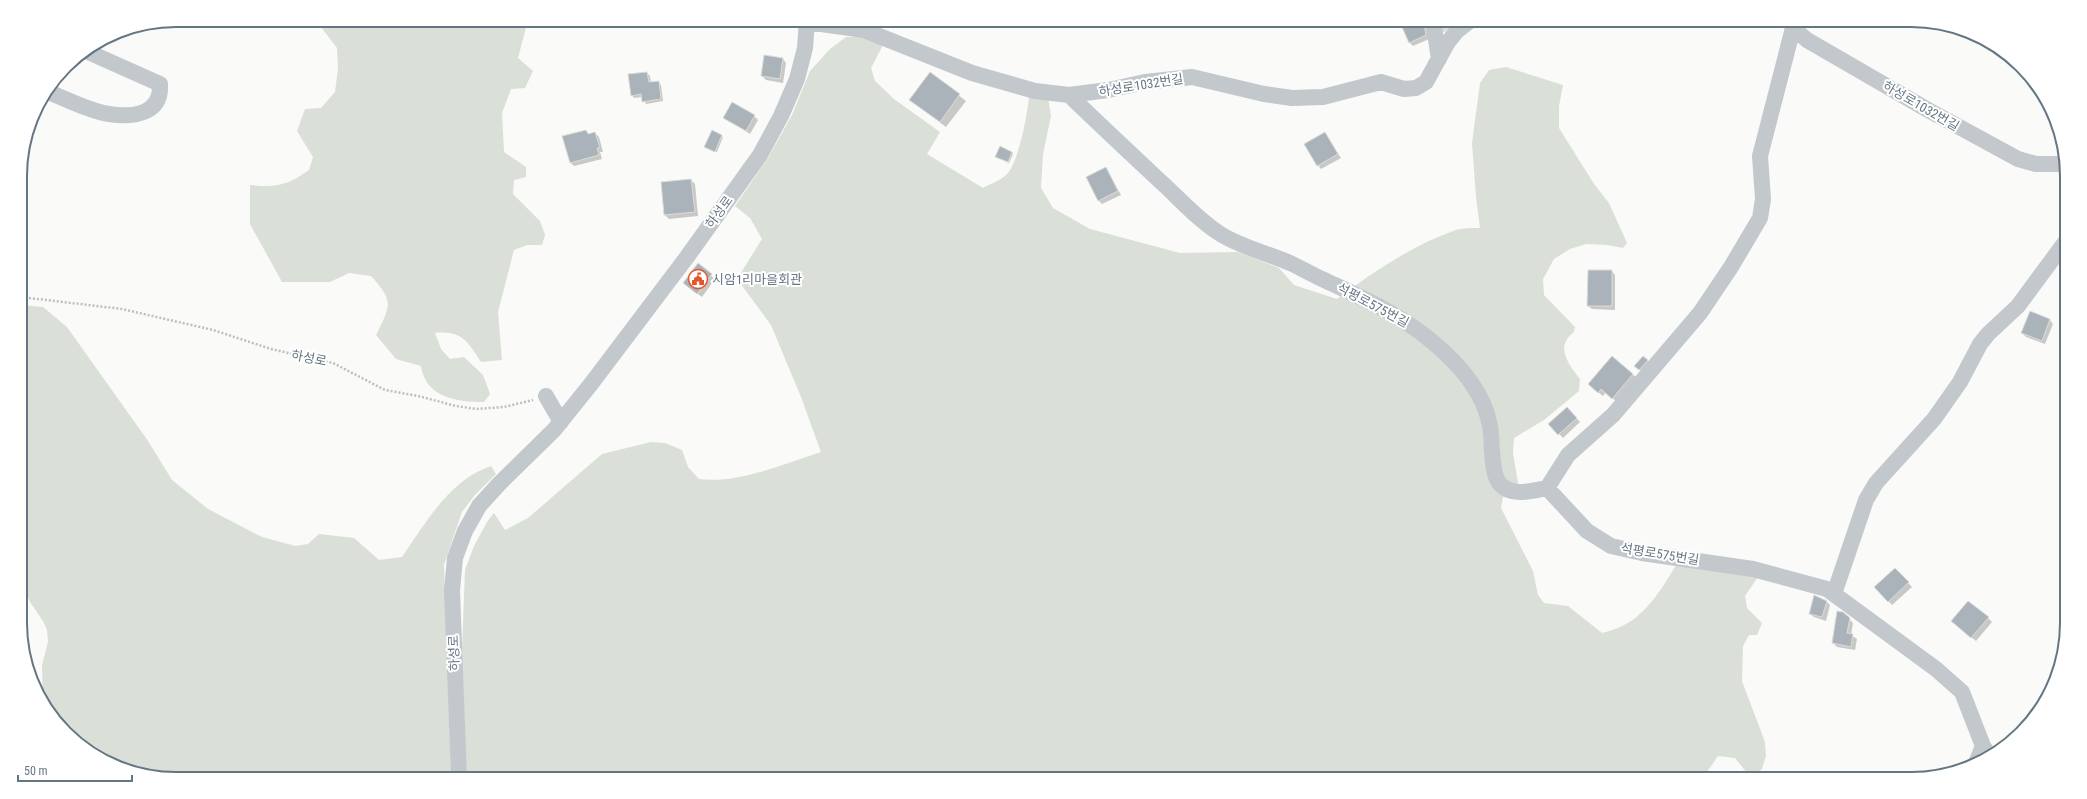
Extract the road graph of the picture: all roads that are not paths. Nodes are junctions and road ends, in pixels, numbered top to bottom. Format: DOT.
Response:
graph roads {
  1 [pos="807,27"];
  2 [pos="845,27"];
  3 [pos="1434,27"];
  4 [pos="1462,27"];
  5 [pos="1790,27"];
  6 [pos="1794,27"];
  7 [pos="91,53"];
  8 [pos="1439,59"];
  9 [pos="52,93"];
  10 [pos="1069,95"];
  11 [pos="2060,164"];
  12 [pos="2060,249"];
  13 [pos="546,396"];
  14 [pos="561,422"];
  15 [pos="1547,488"];
  16 [pos="1834,594"];
  17 [pos="1986,751"];
  18 [pos="459,772"];
  1 -- 14 [label="street, 하성로"];
  2 -- 10 [label="street, 하성로1032번길"];
  3 -- 8 [label="street"];
  4 -- 8 [label="street, 하성로1032번길"];
  5 -- 15 [label="street"];
  6 -- 11 [label="street, 하성로1032번길"];
  7 -- 9 [label="street"];
  8 -- 10 [label="street, 하성로1032번길"];
  10 -- 15 [label="street, 석평로575번길"];
  12 -- 16 [label="street"];
  13 -- 14 [label="street"];
  14 -- 18 [label="street, 하성로"];
  15 -- 16 [label="street, 석평로575번길"];
  16 -- 17 [label="street, 석평로575번길"];
}
